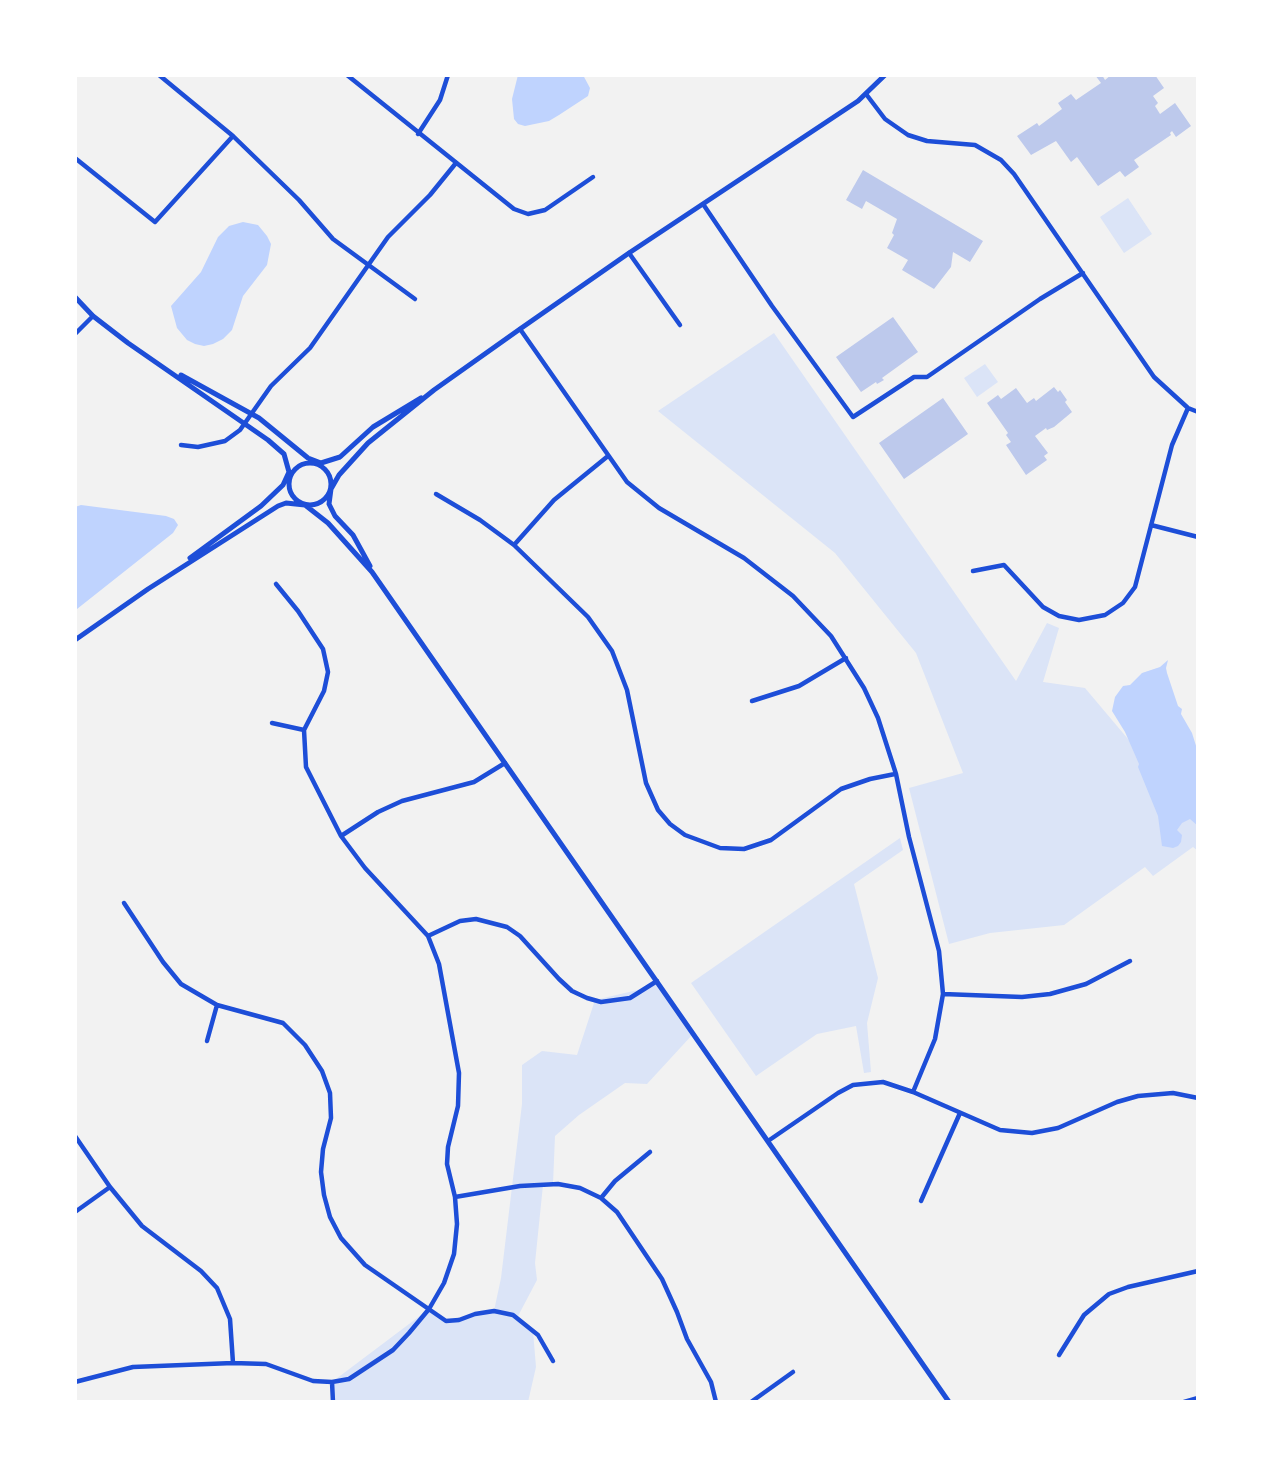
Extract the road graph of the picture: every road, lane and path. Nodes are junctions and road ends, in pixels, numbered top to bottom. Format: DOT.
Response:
graph roads {
  1 [pos="159,75"];
  2 [pos="347,75"];
  3 [pos="448,75"];
  4 [pos="885,75"];
  5 [pos="866,93"];
  6 [pos="418,134"];
  7 [pos="233,136"];
  8 [pos="75,158"];
  9 [pos="456,163"];
  10 [pos="593,177"];
  11 [pos="703,204"];
  12 [pos="629,253"];
  13 [pos="367,266"];
  14 [pos="1083,273"];
  15 [pos="75,297"];
  16 [pos="415,299"];
  17 [pos="93,316"];
  18 [pos="680,325"];
  19 [pos="520,329"];
  20 [pos="75,334"];
  21 [pos="160,363"];
  22 [pos="434,390"];
  23 [pos="1188,408"];
  24 [pos="1198,412"];
  25 [pos="248,419"];
  26 [pos="181,445"];
  27 [pos="608,456"];
  28 [pos="315,463"];
  29 [pos="288,478"];
  30 [pos="331,489"];
  31 [pos="436,494"];
  32 [pos="305,505"];
  33 [pos="1152,525"];
  34 [pos="1198,537"];
  35 [pos="514,545"];
  36 [pos="973,571"];
  37 [pos="373,572"];
  38 [pos="276,584"];
  39 [pos="148,589"];
  40 [pos="75,639"];
  41 [pos="846,657"];
  42 [pos="752,701"];
  43 [pos="272,723"];
  44 [pos="304,730"];
  45 [pos="505,763"];
  46 [pos="895,774"];
  47 [pos="341,836"];
  48 [pos="124,903"];
  49 [pos="428,936"];
  50 [pos="1130,961"];
  51 [pos="657,981"];
  52 [pos="943,993"];
  53 [pos="217,1005"];
  54 [pos="206,1041"];
  55 [pos="913,1092"];
  56 [pos="1198,1098"];
  57 [pos="960,1114"];
  58 [pos="75,1136"];
  59 [pos="768,1141"];
  60 [pos="650,1152"];
  61 [pos="110,1187"];
  62 [pos="455,1197"];
  63 [pos="601,1198"];
  64 [pos="921,1201"];
  65 [pos="75,1212"];
  66 [pos="1198,1271"];
  67 [pos="429,1309"];
  68 [pos="1059,1355"];
  69 [pos="553,1361"];
  70 [pos="233,1363"];
  71 [pos="793,1372"];
  72 [pos="75,1382"];
  73 [pos="332,1382"];
  74 [pos="1198,1398"];
  75 [pos="333,1402"];
  76 [pos="716,1402"];
  77 [pos="751,1402"];
  78 [pos="949,1402"];
  79 [pos="1184,1402"];
  1 -- 7 [label="street"];
  2 -- 6 [label="street"];
  3 -- 6 [label="street"];
  4 -- 5 [label="street"];
  5 -- 11 [label="street"];
  5 -- 14 [label="street"];
  6 -- 9 [label="street"];
  7 -- 8 [label="street"];
  7 -- 13 [label="street"];
  9 -- 10 [label="street"];
  9 -- 13 [label="street"];
  11 -- 12 [label="street"];
  11 -- 14 [label="street"];
  12 -- 18 [label="street"];
  12 -- 19 [label="street"];
  13 -- 16 [label="street"];
  13 -- 25 [label="street"];
  14 -- 23 [label="street"];
  15 -- 17 [label="street"];
  17 -- 20 [label="street"];
  17 -- 21 [label="street"];
  19 -- 22 [label="street"];
  19 -- 27 [label="street"];
  21 -- 25 [label="street"];
  21 -- 25 [label="street"];
  22 -- 28 [label="street"];
  22 -- 30 [label="street"];
  23 -- 24 [label="street"];
  23 -- 33 [label="street"];
  25 -- 26 [label="street"];
  25 -- 28 [label="street"];
  25 -- 29 [label="street"];
  27 -- 35 [label="street"];
  27 -- 41 [label="street"];
  28 -- 29 [label="street"];
  28 -- 30 [label="street"];
  29 -- 32 [label="street"];
  29 -- 39 [label="street"];
  30 -- 32 [label="street"];
  30 -- 37 [label="street"];
  31 -- 35 [label="street"];
  32 -- 37 [label="street"];
  32 -- 39 [label="street"];
  33 -- 34 [label="street"];
  33 -- 36 [label="street"];
  35 -- 46 [label="street"];
  37 -- 45 [label="street"];
  38 -- 44 [label="street"];
  39 -- 40 [label="street"];
  41 -- 42 [label="street"];
  41 -- 46 [label="street"];
  43 -- 44 [label="street"];
  44 -- 47 [label="street"];
  45 -- 47 [label="street"];
  45 -- 51 [label="street"];
  46 -- 52 [label="street"];
  47 -- 49 [label="street"];
  48 -- 53 [label="street"];
  49 -- 51 [label="street"];
  49 -- 62 [label="street"];
  50 -- 52 [label="street"];
  51 -- 59 [label="street"];
  52 -- 55 [label="street"];
  53 -- 54 [label="street"];
  53 -- 67 [label="street"];
  55 -- 57 [label="street"];
  55 -- 59 [label="street"];
  56 -- 57 [label="street"];
  57 -- 64 [label="street"];
  58 -- 61 [label="street"];
  59 -- 78 [label="street"];
  60 -- 63 [label="street"];
  61 -- 65 [label="street"];
  61 -- 70 [label="street"];
  62 -- 63 [label="street"];
  62 -- 67 [label="street"];
  63 -- 76 [label="street"];
  66 -- 68 [label="street"];
  67 -- 69 [label="street"];
  67 -- 73 [label="street"];
  70 -- 72 [label="street"];
  70 -- 73 [label="street"];
  71 -- 77 [label="street"];
  73 -- 75 [label="street"];
  74 -- 79 [label="street"];
}
